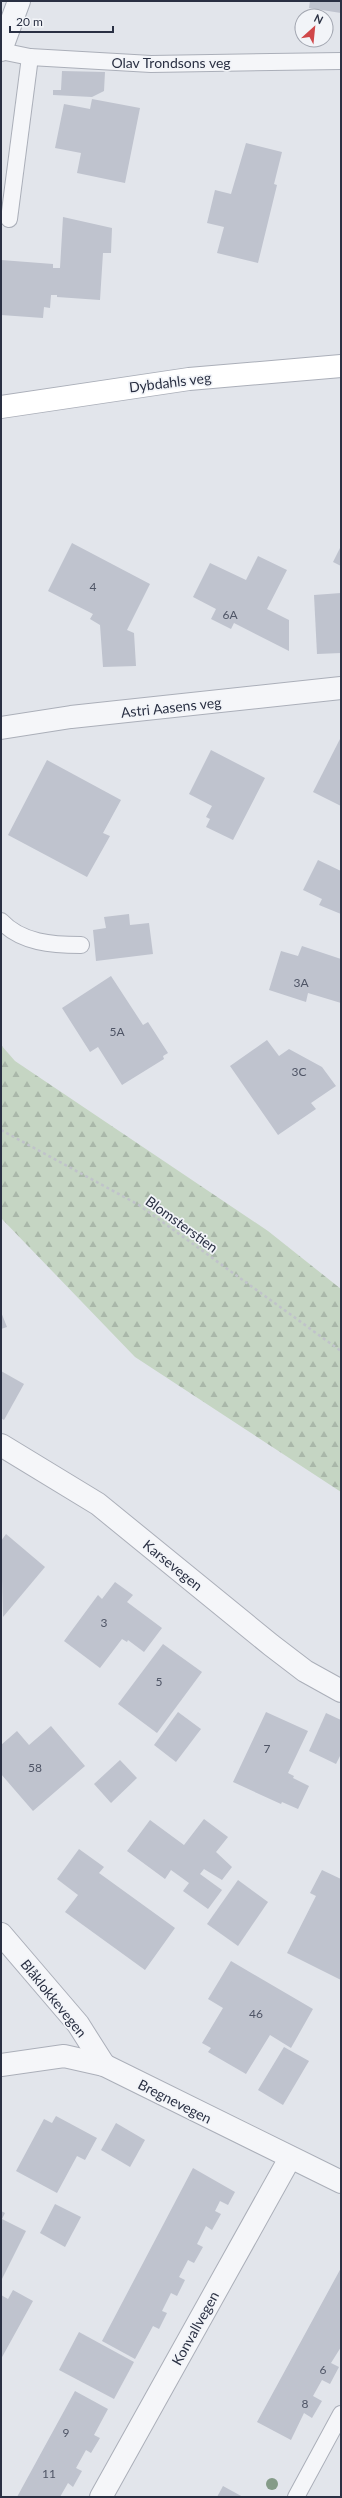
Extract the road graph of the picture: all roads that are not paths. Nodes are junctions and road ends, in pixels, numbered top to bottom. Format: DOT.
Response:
graph roads {
  1 [pos="18,1"];
  2 [pos="1,51"];
  3 [pos="30,57"];
  4 [pos="341,61"];
  5 [pos="9,219"];
  6 [pos="341,366"];
  7 [pos="1,406"];
  8 [pos="341,688"];
  9 [pos="1,728"];
  10 [pos="1,921"];
  11 [pos="80,944"];
  12 [pos="1,1445"];
  13 [pos="341,1691"];
  14 [pos="1,1934"];
  15 [pos="1,2065"];
  16 [pos="104,2065"];
  17 [pos="290,2158"];
  18 [pos="341,2182"];
  19 [pos="341,2414"];
  20 [pos="101,2497"];
  21 [pos="296,2497"];
  1 -- 2 [label="street, Olav Trondsons veg"];
  2 -- 3 [label="lane, Olav Trondsons veg"];
  3 -- 4 [label="lane, Olav Trondsons veg"];
  3 -- 5 [label="lane"];
  6 -- 7 [label="main road, Dybdahls veg"];
  8 -- 9 [label="street, Astri Aasens veg"];
  10 -- 11 [label="lane"];
  12 -- 13 [label="street, Karsevegen"];
  14 -- 16 [label="street, Blåklokkevegen"];
  15 -- 16 [label="street, Bregnevegen"];
  16 -- 17 [label="street, Bregnevegen"];
  17 -- 18 [label="street, Bregnevegen"];
  17 -- 20 [label="street, Konvallvegen"];
  19 -- 21 [label="lane"];
}
